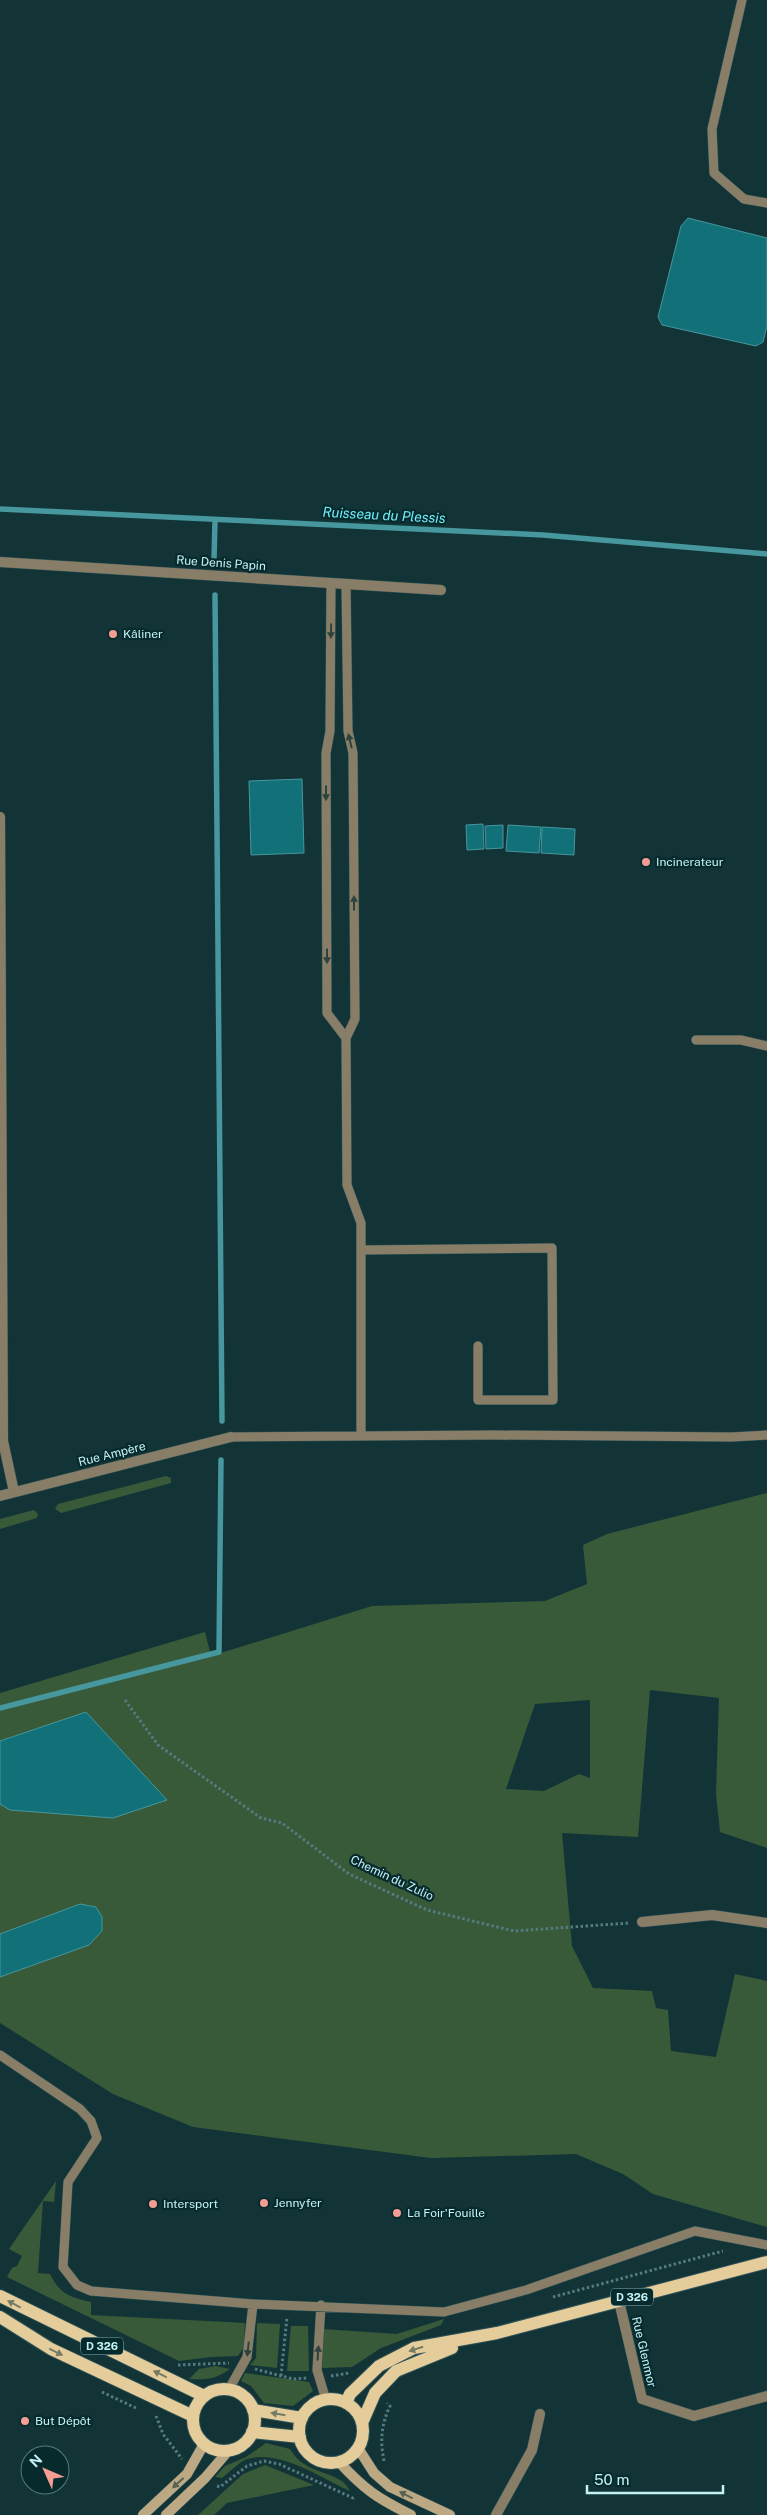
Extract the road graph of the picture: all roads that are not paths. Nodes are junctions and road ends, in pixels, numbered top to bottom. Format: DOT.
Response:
graph roads {
  1 [pos="742,0"];
  2 [pos="767,203"];
  3 [pos="0,562"];
  4 [pos="331,583"];
  5 [pos="346,584"];
  6 [pos="440,590"];
  7 [pos="0,817"];
  8 [pos="346,1038"];
  9 [pos="696,1040"];
  10 [pos="767,1046"];
  11 [pos="361,1250"];
  12 [pos="478,1346"];
  13 [pos="767,1435"];
  14 [pos="361,1436"];
  15 [pos="231,1437"];
  16 [pos="14,1492"];
  17 [pos="0,1496"];
  18 [pos="642,1922"];
  19 [pos="767,1923"];
  20 [pos="0,2056"];
  21 [pos="767,2245"];
  22 [pos="767,2262"];
  23 [pos="0,2296"];
  24 [pos="619,2301"];
  25 [pos="253,2304"];
  26 [pos="321,2305"];
  27 [pos="0,2318"];
  28 [pos="498,2332"];
  29 [pos="229,2389"];
  30 [pos="204,2396"];
  31 [pos="767,2396"];
  32 [pos="326,2400"];
  33 [pos="346,2403"];
  34 [pos="253,2410"];
  35 [pos="540,2414"];
  36 [pos="193,2416"];
  37 [pos="302,2418"];
  38 [pos="362,2423"];
  39 [pos="252,2432"];
  40 [pos="300,2437"];
  41 [pos="204,2444"];
  42 [pos="358,2448"];
  43 [pos="229,2450"];
  44 [pos="339,2462"];
  45 [pos="143,2515"];
  46 [pos="166,2515"];
  47 [pos="411,2515"];
  48 [pos="450,2515"];
  49 [pos="496,2515"];
  1 -- 2 [label="lane"];
  3 -- 4 [label="street, Rue Denis Papin"];
  4 -- 5 [label="street, Rue Denis Papin"];
  4 -- 8 [label="lane, one-way"];
  5 -- 6 [label="street, Rue Denis Papin"];
  8 -- 5 [label="lane, one-way"];
  7 -- 16 [label="street"];
  8 -- 11 [label="lane"];
  9 -- 10 [label="lane"];
  11 -- 12 [label="lane"];
  11 -- 14 [label="lane"];
  13 -- 14 [label="lane"];
  14 -- 15 [label="lane"];
  15 -- 16 [label="street, Rue Ampère"];
  16 -- 17 [label="street, Rue Ampère"];
  18 -- 19 [label="street"];
  20 -- 25 [label="lane"];
  21 -- 26 [label="lane"];
  22 -- 24 [label="main road, D 326"];
  30 -- 23 [label="main road, D 326, one-way"];
  24 -- 28 [label="main road, D 326"];
  24 -- 31 [label="street, Rue Glenmor"];
  25 -- 26 [label="lane"];
  25 -- 29 [label="lane, one-way"];
  32 -- 26 [label="lane, one-way"];
  27 -- 36 [label="main road, D 326, one-way"];
  28 -- 33 [label="main road, D 326, one-way"];
  28 -- 38 [label="main road, D 326"];
  29 -- 30 [label="main road"];
  29 -- 34 [label="main road"];
  30 -- 36 [label="main road"];
  32 -- 33 [label="main road"];
  32 -- 37 [label="main road"];
  33 -- 38 [label="main road"];
  37 -- 34 [label="main road, one-way"];
  34 -- 39 [label="main road"];
  35 -- 49 [label="street"];
  36 -- 41 [label="main road"];
  37 -- 40 [label="main road"];
  38 -- 42 [label="main road"];
  39 -- 40 [label="main road"];
  39 -- 43 [label="main road"];
  40 -- 44 [label="main road"];
  41 -- 43 [label="main road"];
  41 -- 45 [label="main road, one-way"];
  42 -- 44 [label="main road"];
  48 -- 42 [label="main road, one-way"];
  43 -- 46 [label="main road"];
  44 -- 47 [label="main road"];
}
